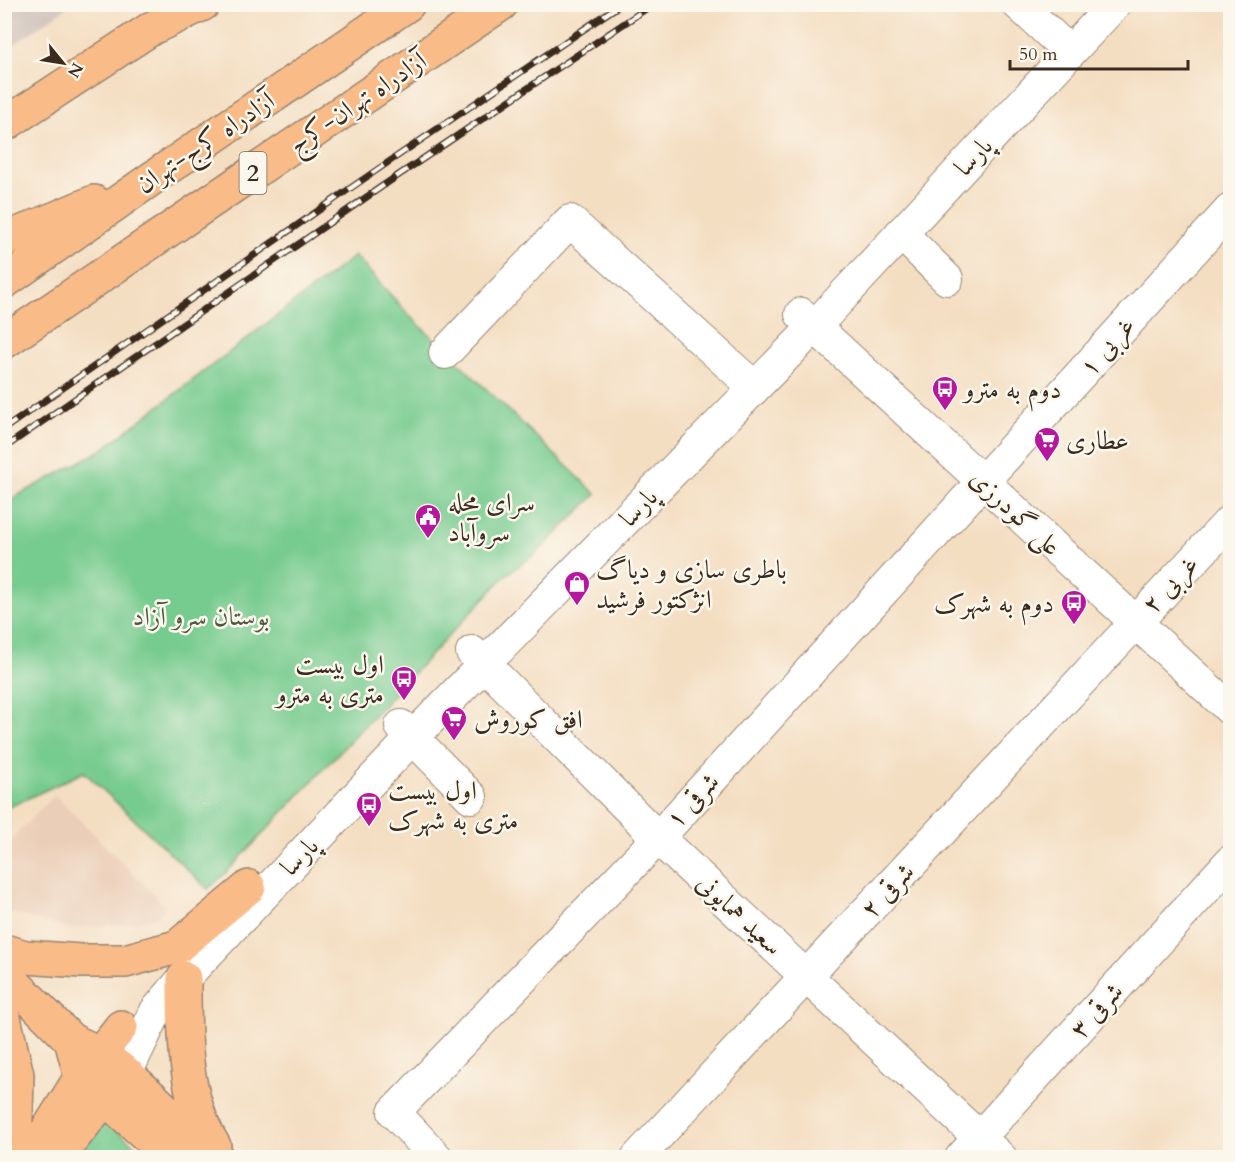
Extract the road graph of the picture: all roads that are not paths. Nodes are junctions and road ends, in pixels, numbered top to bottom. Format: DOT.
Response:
graph roads {
  1 [pos="203,4"];
  2 [pos="408,4"];
  3 [pos="501,4"];
  4 [pos="1018,4"];
  5 [pos="1088,4"];
  6 [pos="1115,4"];
  7 [pos="159,16"];
  8 [pos="1063,46"];
  9 [pos="4,125"];
  10 [pos="154,177"];
  11 [pos="1230,210"];
  12 [pos="901,233"];
  13 [pos="4,240"];
  14 [pos="947,279"];
  15 [pos="4,282"];
  16 [pos="807,321"];
  17 [pos="4,342"];
  18 [pos="445,353"];
  19 [pos="748,381"];
  20 [pos="984,482"];
  21 [pos="1230,521"];
  22 [pos="1135,621"];
  23 [pos="478,659"];
  24 [pos="1230,709"];
  25 [pos="407,731"];
  26 [pos="471,797"];
  27 [pos="658,838"];
  28 [pos="1230,862"];
  29 [pos="249,887"];
  30 [pos="4,951"];
  31 [pos="4,974"];
  32 [pos="807,976"];
  33 [pos="184,978"];
  34 [pos="4,1018"];
  35 [pos="121,1027"];
  36 [pos="89,1067"];
  37 [pos="126,1073"];
  38 [pos="981,1151"];
  39 [pos="15,1158"];
  40 [pos="30,1158"];
  41 [pos="57,1158"];
  42 [pos="172,1158"];
  43 [pos="219,1158"];
  44 [pos="437,1158"];
  45 [pos="637,1158"];
  1 -- 7 [label="main road"];
  2 -- 10 [label="main road, آزادراه کرج-تهران / 2"];
  3 -- 17 [label="main road, آزادراه تهران-کرج / 2"];
  4 -- 8 [label="street"];
  5 -- 8 [label="street, پارسا"];
  6 -- 8 [label="street, پارسا"];
  7 -- 9 [label="main road"];
  8 -- 12 [label="street, پارسا"];
  8 -- 16 [label="street, پارسا"];
  10 -- 13 [label="main road"];
  10 -- 15 [label="main road, آزادراه کرج-تهران / 2"];
  11 -- 20 [label="street, ۱ غربی"];
  12 -- 14 [label="street"];
  12 -- 16 [label="street, پارسا"];
  16 -- 19 [label="street, پارسا"];
  16 -- 20 [label="street, علی گودرزی"];
  18 -- 19 [label="street"];
  19 -- 23 [label="street, پارسا"];
  20 -- 22 [label="street, علی گودرزی"];
  20 -- 27 [label="street, ۱ شرقی"];
  21 -- 22 [label="street, ۲ غربی"];
  22 -- 24 [label="street, علی گودرزی"];
  22 -- 32 [label="street, ۲ شرقی"];
  23 -- 25 [label="street, پارسا"];
  23 -- 27 [label="street, سعید همایونی"];
  25 -- 26 [label="street"];
  25 -- 29 [label="street, پارسا"];
  25 -- 33 [label="street, پارسا"];
  27 -- 32 [label="street, سعید همایونی"];
  27 -- 44 [label="street, ۱ شرقی"];
  28 -- 38 [label="street, ۳ شرقی"];
  29 -- 30 [label="main road"];
  29 -- 35 [label="street, پارسا"];
  31 -- 36 [label="main road"];
  32 -- 38 [label="street, سعید همایونی"];
  32 -- 45 [label="street, ۲ شرقی"];
  33 -- 37 [label="street, پارسا"];
  33 -- 43 [label="main road"];
  34 -- 39 [label="main road"];
  35 -- 36 [label="main road"];
  36 -- 37 [label="main road"];
  36 -- 40 [label="main road"];
  36 -- 41 [label="main road"];
  36 -- 42 [label="main road"];
  37 -- 43 [label="main road"];
}
